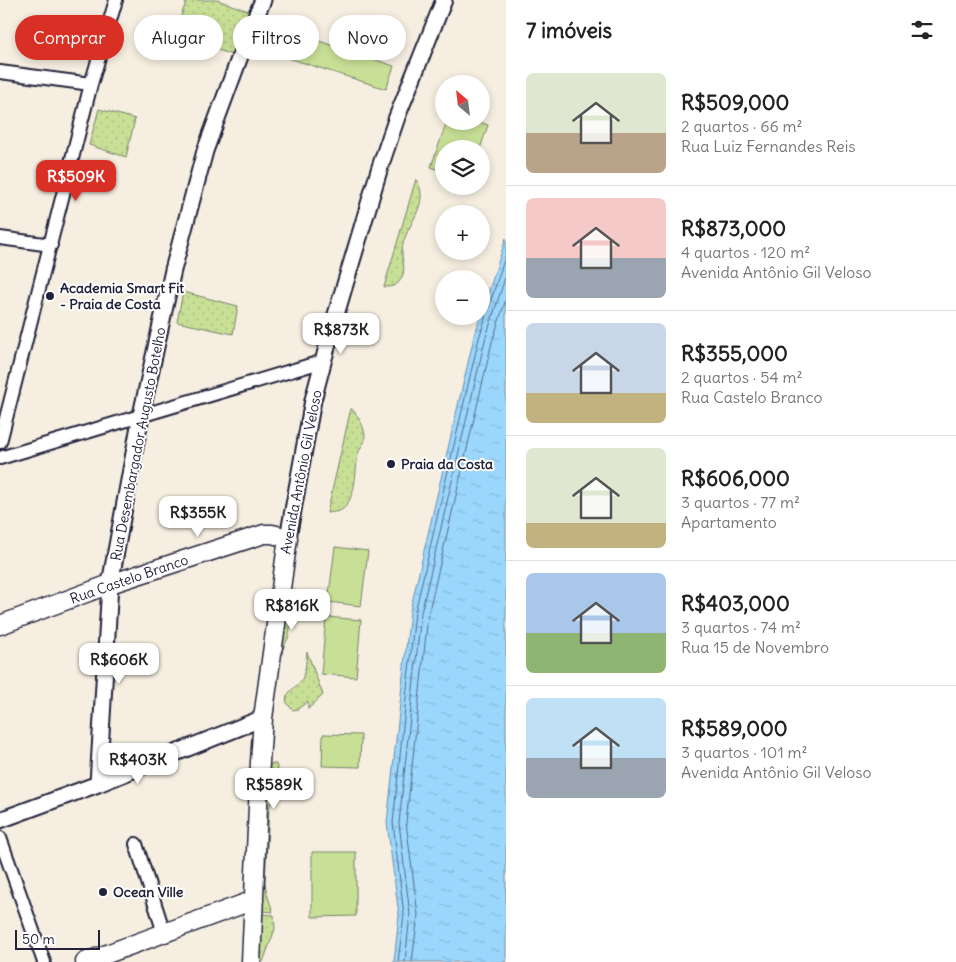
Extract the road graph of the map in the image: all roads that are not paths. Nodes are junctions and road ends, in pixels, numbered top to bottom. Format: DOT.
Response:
graph roads {
  1 [pos="116,0"];
  2 [pos="263,0"];
  3 [pos="444,0"];
  4 [pos="0,72"];
  5 [pos="91,84"];
  6 [pos="0,238"];
  7 [pos="51,245"];
  8 [pos="324,360"];
  9 [pos="5,395"];
  10 [pos="141,415"];
  11 [pos="0,442"];
  12 [pos="0,458"];
  13 [pos="288,538"];
  14 [pos="110,584"];
  15 [pos="0,625"];
  16 [pos="263,718"];
  17 [pos="98,784"];
  18 [pos="0,820"];
  19 [pos="0,838"];
  20 [pos="136,844"];
  21 [pos="254,900"];
  22 [pos="164,932"];
  23 [pos="44,962"];
  24 [pos="84,962"];
  25 [pos="251,962"];
  1 -- 5 [label="street"];
  2 -- 10 [label="street, Rua Desembargador Augusto Botelho"];
  3 -- 8 [label="street, Avenida Antônio Gil Veloso"];
  4 -- 5 [label="street"];
  5 -- 7 [label="street"];
  6 -- 7 [label="street"];
  7 -- 9 [label="street"];
  8 -- 10 [label="street"];
  8 -- 13 [label="street, Avenida Antônio Gil Veloso"];
  9 -- 11 [label="street"];
  10 -- 12 [label="street"];
  10 -- 14 [label="street, Rua Desembargador Augusto Botelho"];
  13 -- 14 [label="main road, Rua Castelo Branco"];
  13 -- 16 [label="main road, Avenida Antônio Gil Veloso"];
  14 -- 15 [label="main road, Rua Castelo Branco"];
  14 -- 17 [label="street, Rua Desembargador Augusto Botelho"];
  16 -- 17 [label="street"];
  16 -- 21 [label="main road, Avenida Antônio Gil Veloso"];
  17 -- 18 [label="street"];
  19 -- 23 [label="street"];
  20 -- 22 [label="street"];
  21 -- 22 [label="main road"];
  21 -- 25 [label="main road, Avenida Antônio Gil Veloso"];
  22 -- 24 [label="main road"];
}
